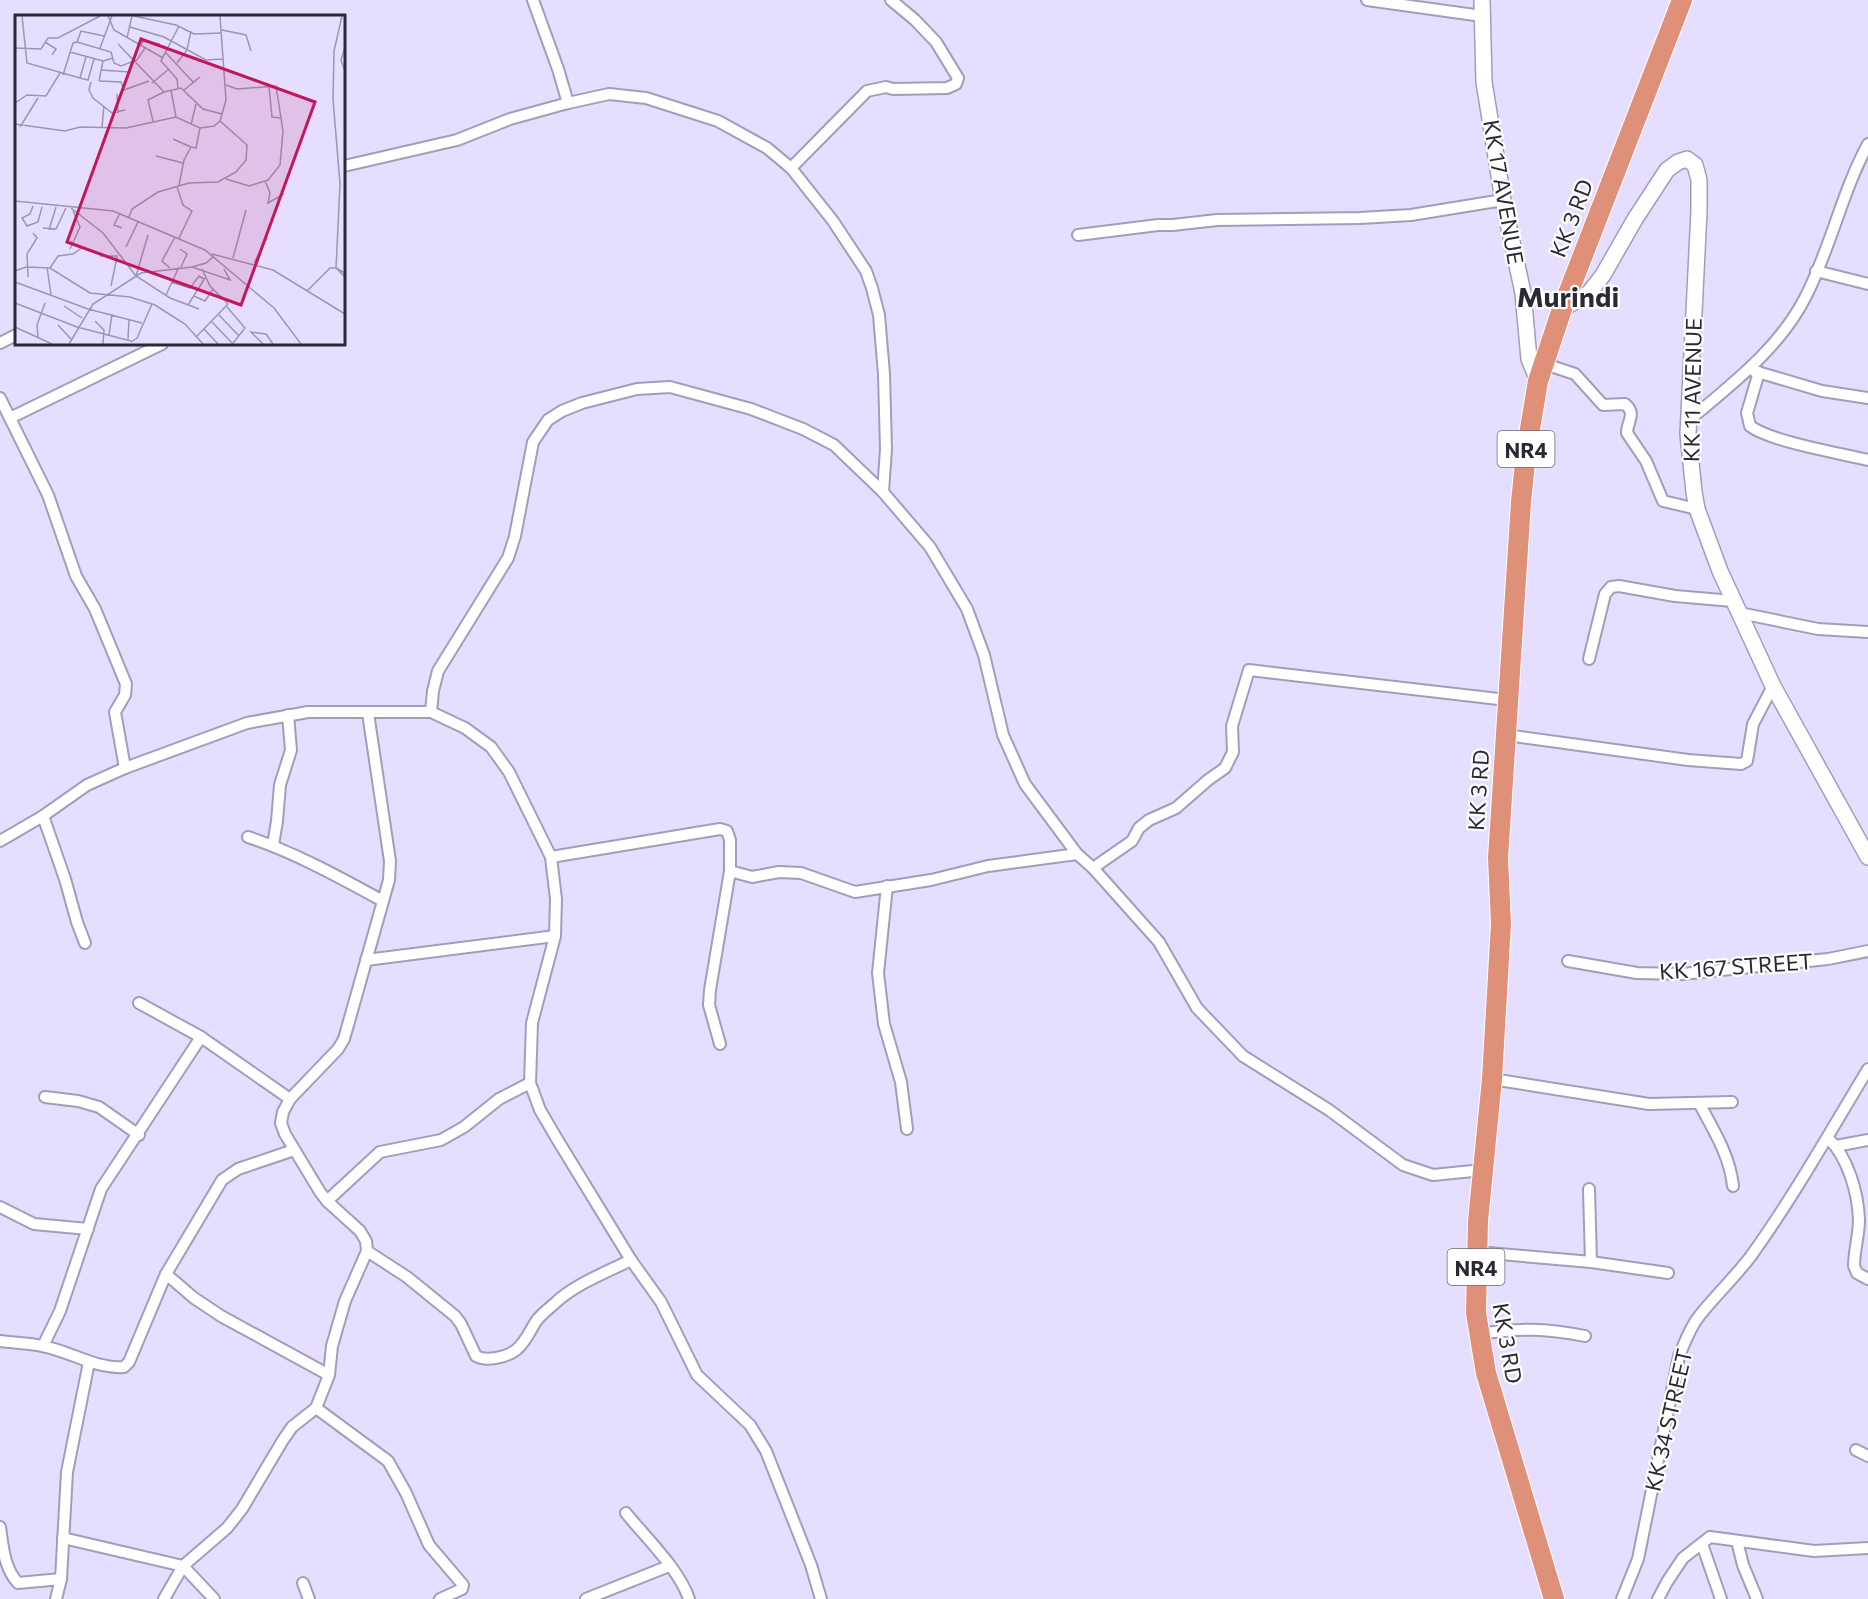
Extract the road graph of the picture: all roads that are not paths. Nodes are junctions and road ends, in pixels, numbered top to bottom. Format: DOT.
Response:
graph roads {
  1 [pos="532,0"];
  2 [pos="891,0"];
  3 [pos="1367,0"];
  4 [pos="1482,0"];
  5 [pos="1682,0"];
  6 [pos="1482,16"];
  7 [pos="568,103"];
  8 [pos="1868,144"];
  9 [pos="345,166"];
  10 [pos="790,168"];
  11 [pos="1503,200"];
  12 [pos="1078,235"];
  13 [pos="1816,271"];
  14 [pos="1868,284"];
  15 [pos="1562,309"];
  16 [pos="15,336"];
  17 [pos="0,343"];
  18 [pos="160,345"];
  19 [pos="1753,371"];
  20 [pos="1542,373"];
  21 [pos="0,398"];
  22 [pos="1868,398"];
  23 [pos="10,418"];
  24 [pos="1688,421"];
  25 [pos="1868,460"];
  26 [pos="883,492"];
  27 [pos="1697,509"];
  28 [pos="1736,607"];
  29 [pos="1868,632"];
  30 [pos="1589,658"];
  31 [pos="1773,686"];
  32 [pos="1507,700"];
  33 [pos="431,712"];
  34 [pos="368,713"];
  35 [pos="288,715"];
  36 [pos="1506,735"];
  37 [pos="125,768"];
  38 [pos="43,816"];
  39 [pos="248,837"];
  40 [pos="0,841"];
  41 [pos="273,845"];
  42 [pos="1077,854"];
  43 [pos="551,857"];
  44 [pos="1868,857"];
  45 [pos="1093,868"];
  46 [pos="730,871"];
  47 [pos="886,886"];
  48 [pos="383,901"];
  49 [pos="555,936"];
  50 [pos="85,943"];
  51 [pos="1868,951"];
  52 [pos="366,960"];
  53 [pos="1568,961"];
  54 [pos="139,1004"];
  55 [pos="201,1037"];
  56 [pos="720,1044"];
  57 [pos="1868,1069"];
  58 [pos="1492,1079"];
  59 [pos="530,1083"];
  60 [pos="45,1097"];
  61 [pos="290,1099"];
  62 [pos="1732,1102"];
  63 [pos="1699,1103"];
  64 [pos="907,1129"];
  65 [pos="139,1135"];
  66 [pos="1828,1138"];
  67 [pos="1868,1140"];
  68 [pos="1836,1146"];
  69 [pos="294,1150"];
  70 [pos="1483,1170"];
  71 [pos="1732,1186"];
  72 [pos="1589,1189"];
  73 [pos="327,1202"];
  74 [pos="0,1207"];
  75 [pos="88,1229"];
  76 [pos="367,1251"];
  77 [pos="1477,1252"];
  78 [pos="631,1260"];
  79 [pos="1591,1262"];
  80 [pos="1668,1273"];
  81 [pos="166,1274"];
  82 [pos="1868,1280"];
  83 [pos="1479,1334"];
  84 [pos="1585,1336"];
  85 [pos="0,1341"];
  86 [pos="43,1346"];
  87 [pos="89,1362"];
  88 [pos="328,1375"];
  89 [pos="316,1408"];
  90 [pos="1856,1450"];
  91 [pos="1868,1456"];
  92 [pos="626,1514"];
  93 [pos="0,1527"];
  94 [pos="63,1539"];
  95 [pos="1737,1541"];
  96 [pos="1702,1544"];
  97 [pos="1868,1548"];
  98 [pos="183,1566"];
  99 [pos="669,1566"];
  100 [pos="61,1578"];
  101 [pos="303,1583"];
  102 [pos="56,1599"];
  103 [pos="164,1599"];
  104 [pos="214,1599"];
  105 [pos="309,1599"];
  106 [pos="440,1599"];
  107 [pos="586,1599"];
  108 [pos="689,1599"];
  109 [pos="820,1599"];
  110 [pos="1554,1599"];
  111 [pos="1622,1599"];
  112 [pos="1658,1599"];
  113 [pos="1721,1599"];
  114 [pos="1757,1599"];
  1 -- 7 [label="street"];
  2 -- 10 [label="street"];
  3 -- 6 [label="street"];
  4 -- 6 [label="main road, KK 17 AVENUE"];
  5 -- 15 [label="highway, KK 3 RD / NR4"];
  6 -- 11 [label="main road, KK 17 AVENUE"];
  7 -- 9 [label="street"];
  7 -- 10 [label="street"];
  8 -- 13 [label="street"];
  10 -- 26 [label="street"];
  11 -- 12 [label="street"];
  11 -- 20 [label="main road, KK 17 AVENUE"];
  13 -- 14 [label="street"];
  13 -- 19 [label="street"];
  15 -- 20 [label="highway, KK 3 RD / NR4"];
  15 -- 24 [label="main road, KK 11 AVENUE"];
  16 -- 17 [label="street"];
  18 -- 23 [label="street"];
  19 -- 22 [label="street"];
  19 -- 24 [label="street"];
  19 -- 25 [label="street"];
  20 -- 27 [label="street"];
  20 -- 32 [label="highway, KK 3 RD / NR4"];
  21 -- 23 [label="street"];
  23 -- 37 [label="street"];
  24 -- 27 [label="main road, KK 11 AVENUE"];
  26 -- 33 [label="street"];
  26 -- 42 [label="street"];
  27 -- 28 [label="main road, KK 11 AVENUE"];
  28 -- 29 [label="street"];
  28 -- 30 [label="street"];
  28 -- 31 [label="main road, KK 11 AVENUE"];
  31 -- 36 [label="street"];
  31 -- 44 [label="main road, KK 11 AVENUE"];
  32 -- 36 [label="highway, KK 3 RD / NR4"];
  32 -- 45 [label="street"];
  33 -- 34 [label="street"];
  33 -- 43 [label="street"];
  34 -- 35 [label="street"];
  34 -- 48 [label="street"];
  35 -- 37 [label="street"];
  35 -- 41 [label="street"];
  36 -- 58 [label="highway, KK 3 RD / NR4"];
  37 -- 38 [label="street"];
  38 -- 40 [label="street"];
  38 -- 50 [label="street"];
  39 -- 41 [label="street"];
  41 -- 48 [label="street"];
  42 -- 45 [label="street"];
  42 -- 47 [label="street"];
  43 -- 46 [label="street"];
  43 -- 49 [label="street"];
  45 -- 70 [label="street"];
  46 -- 47 [label="street"];
  46 -- 56 [label="street"];
  47 -- 64 [label="street"];
  48 -- 52 [label="street"];
  49 -- 52 [label="street"];
  49 -- 59 [label="street"];
  51 -- 53 [label="street, KK 167 STREET"];
  52 -- 61 [label="street"];
  54 -- 55 [label="street"];
  55 -- 61 [label="street"];
  55 -- 65 [label="street"];
  57 -- 66 [label="street, KK 34 STREET"];
  58 -- 63 [label="street"];
  58 -- 70 [label="highway, KK 3 RD / NR4"];
  59 -- 73 [label="street"];
  59 -- 78 [label="street"];
  60 -- 65 [label="street"];
  61 -- 69 [label="street"];
  62 -- 63 [label="street"];
  63 -- 71 [label="street"];
  65 -- 75 [label="street"];
  66 -- 68 [label="street"];
  66 -- 111 [label="street, KK 34 STREET"];
  67 -- 68 [label="street"];
  68 -- 82 [label="street"];
  69 -- 73 [label="street"];
  69 -- 81 [label="street"];
  70 -- 77 [label="highway, KK 3 RD / NR4"];
  72 -- 79 [label="street"];
  73 -- 76 [label="street"];
  74 -- 75 [label="street"];
  75 -- 86 [label="street"];
  76 -- 78 [label="street"];
  76 -- 88 [label="street"];
  77 -- 79 [label="street"];
  77 -- 83 [label="highway, KK 3 RD / NR4"];
  78 -- 109 [label="street"];
  79 -- 80 [label="street"];
  81 -- 87 [label="street"];
  81 -- 88 [label="street"];
  83 -- 84 [label="street"];
  83 -- 110 [label="highway, KK 3 RD / NR4"];
  85 -- 86 [label="street"];
  86 -- 87 [label="street"];
  87 -- 94 [label="street"];
  88 -- 89 [label="street"];
  89 -- 98 [label="street"];
  89 -- 106 [label="street"];
  90 -- 91 [label="street"];
  92 -- 99 [label="street"];
  93 -- 100 [label="street"];
  94 -- 98 [label="street"];
  94 -- 100 [label="street"];
  95 -- 96 [label="street"];
  95 -- 97 [label="street"];
  95 -- 114 [label="street"];
  96 -- 112 [label="street"];
  96 -- 113 [label="street"];
  98 -- 103 [label="street"];
  98 -- 104 [label="street"];
  99 -- 107 [label="street"];
  99 -- 108 [label="street"];
  100 -- 102 [label="street"];
  101 -- 105 [label="street"];
}
